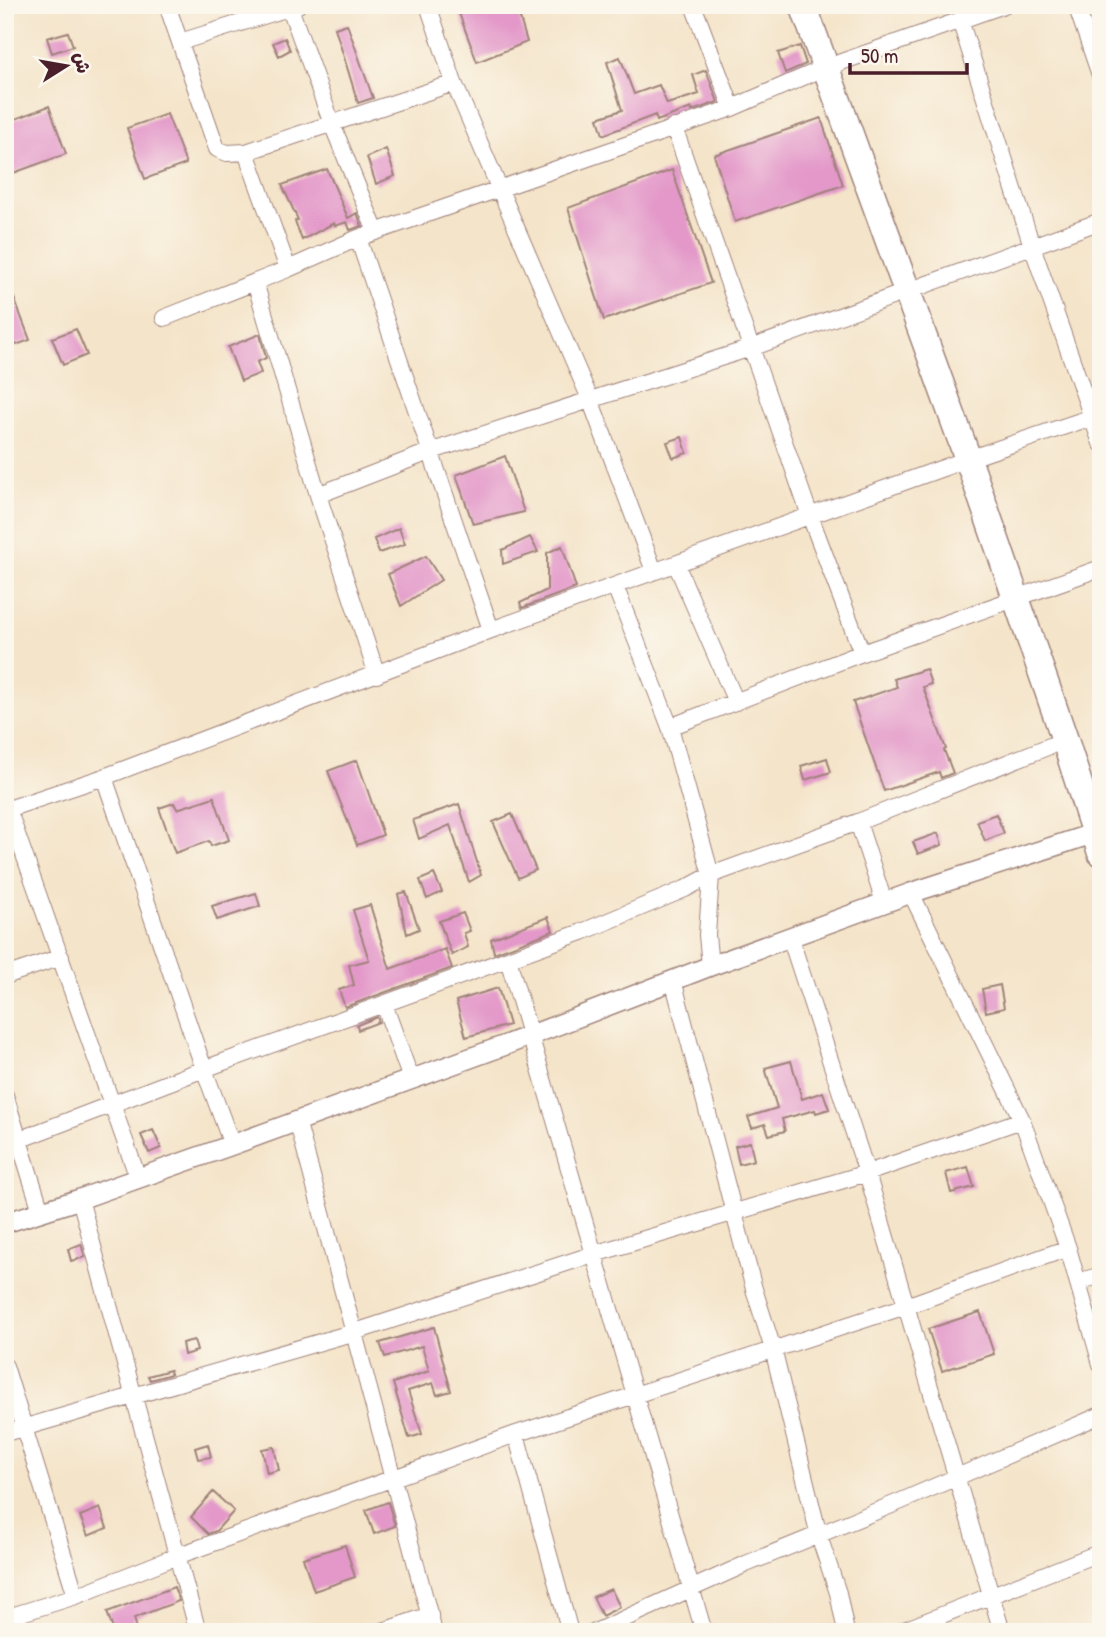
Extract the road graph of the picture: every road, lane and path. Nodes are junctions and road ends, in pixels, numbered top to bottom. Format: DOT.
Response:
graph roads {
  1 [pos="167,5"];
  2 [pos="428,5"];
  3 [pos="693,5"];
  4 [pos="803,5"];
  5 [pos="1004,5"];
  6 [pos="1076,5"];
  7 [pos="294,7"];
  8 [pos="960,20"];
  9 [pos="180,42"];
  10 [pos="824,68"];
  11 [pos="1101,78"];
  12 [pos="454,83"];
  13 [pos="732,108"];
  14 [pos="332,124"];
  15 [pos="674,128"];
  16 [pos="246,152"];
  17 [pos="500,189"];
  18 [pos="1101,221"];
  19 [pos="376,232"];
  20 [pos="358,238"];
  21 [pos="1032,246"];
  22 [pos="288,269"];
  23 [pos="255,282"];
  24 [pos="906,290"];
  25 [pos="164,318"];
  26 [pos="751,348"];
  27 [pos="590,399"];
  28 [pos="1096,416"];
  29 [pos="1101,443"];
  30 [pos="429,452"];
  31 [pos="968,459"];
  32 [pos="318,495"];
  33 [pos="810,516"];
  34 [pos="676,564"];
  35 [pos="1101,568"];
  36 [pos="654,572"];
  37 [pos="615,586"];
  38 [pos="1016,597"];
  39 [pos="491,629"];
  40 [pos="862,653"];
  41 [pos="377,675"];
  42 [pos="736,702"];
  43 [pos="670,727"];
  44 [pos="1065,740"];
  45 [pos="104,777"];
  46 [pos="7,809"];
  47 [pos="858,822"];
  48 [pos="1098,839"];
  49 [pos="711,875"];
  50 [pos="911,892"];
  51 [pos="884,902"];
  52 [pos="790,937"];
  53 [pos="61,957"];
  54 [pos="508,960"];
  55 [pos="710,966"];
  56 [pos="5,976"];
  57 [pos="673,980"];
  58 [pos="384,1004"];
  59 [pos="531,1034"];
  60 [pos="204,1069"];
  61 [pos="411,1079"];
  62 [pos="5,1095"];
  63 [pos="114,1104"];
  64 [pos="297,1120"];
  65 [pos="1022,1120"];
  66 [pos="13,1142"];
  67 [pos="232,1145"];
  68 [pos="867,1173"];
  69 [pos="138,1178"];
  70 [pos="80,1199"];
  71 [pos="41,1211"];
  72 [pos="734,1212"];
  73 [pos="5,1223"];
  74 [pos="1068,1248"];
  75 [pos="594,1254"];
  76 [pos="1101,1275"];
  77 [pos="1079,1282"];
  78 [pos="906,1306"];
  79 [pos="355,1332"];
  80 [pos="773,1349"];
  81 [pos="1101,1364"];
  82 [pos="5,1366"];
  83 [pos="134,1394"];
  84 [pos="633,1395"];
  85 [pos="1101,1415"];
  86 [pos="25,1427"];
  87 [pos="5,1433"];
  88 [pos="516,1434"];
  89 [pos="957,1478"];
  90 [pos="394,1480"];
  91 [pos="819,1536"];
  92 [pos="1101,1552"];
  93 [pos="177,1556"];
  94 [pos="692,1590"];
  95 [pos="991,1594"];
  96 [pos="76,1596"];
  97 [pos="430,1615"];
  98 [pos="5,1618"];
  99 [pos="198,1632"];
  100 [pos="380,1632"];
  101 [pos="434,1632"];
  102 [pos="570,1632"];
  103 [pos="594,1632"];
  104 [pos="704,1632"];
  105 [pos="846,1632"];
  106 [pos="899,1632"];
  107 [pos="1002,1632"];
  1 -- 9 [label="street"];
  2 -- 12 [label="street"];
  3 -- 13 [label="street"];
  4 -- 10 [label="highway"];
  5 -- 8 [label="street"];
  6 -- 11 [label="street"];
  7 -- 9 [label="street"];
  7 -- 14 [label="street"];
  8 -- 10 [label="street"];
  8 -- 21 [label="street"];
  9 -- 16 [label="street"];
  10 -- 13 [label="street"];
  10 -- 24 [label="highway"];
  12 -- 14 [label="street"];
  12 -- 17 [label="street"];
  13 -- 15 [label="street"];
  14 -- 16 [label="street"];
  14 -- 19 [label="street"];
  15 -- 17 [label="street"];
  15 -- 26 [label="street"];
  16 -- 22 [label="street"];
  17 -- 19 [label="street"];
  17 -- 27 [label="street"];
  18 -- 21 [label="street"];
  19 -- 20 [label="street"];
  20 -- 22 [label="street"];
  20 -- 30 [label="street"];
  21 -- 24 [label="street"];
  21 -- 28 [label="street"];
  22 -- 23 [label="street"];
  23 -- 25 [label="street"];
  23 -- 32 [label="street"];
  24 -- 26 [label="street"];
  24 -- 31 [label="highway"];
  26 -- 27 [label="street"];
  26 -- 33 [label="street"];
  27 -- 30 [label="street"];
  27 -- 36 [label="street"];
  28 -- 29 [label="street"];
  28 -- 31 [label="street"];
  30 -- 32 [label="street"];
  30 -- 39 [label="street"];
  31 -- 33 [label="street"];
  31 -- 38 [label="highway"];
  32 -- 41 [label="street"];
  33 -- 34 [label="street"];
  33 -- 40 [label="street"];
  34 -- 36 [label="street"];
  34 -- 42 [label="street"];
  35 -- 38 [label="street"];
  36 -- 37 [label="street"];
  37 -- 39 [label="street"];
  37 -- 43 [label="street"];
  38 -- 40 [label="street"];
  38 -- 44 [label="highway"];
  39 -- 41 [label="street"];
  40 -- 42 [label="street"];
  41 -- 45 [label="street"];
  42 -- 43 [label="street"];
  43 -- 49 [label="street"];
  44 -- 47 [label="street"];
  44 -- 48 [label="highway"];
  45 -- 46 [label="street"];
  45 -- 60 [label="street"];
  46 -- 53 [label="street"];
  47 -- 49 [label="street"];
  47 -- 51 [label="street"];
  48 -- 50 [label="street"];
  49 -- 54 [label="street"];
  49 -- 55 [label="street"];
  50 -- 51 [label="street"];
  50 -- 65 [label="street"];
  51 -- 52 [label="street"];
  52 -- 55 [label="street"];
  52 -- 68 [label="street"];
  53 -- 56 [label="street"];
  53 -- 63 [label="street"];
  54 -- 58 [label="street"];
  54 -- 59 [label="street"];
  55 -- 57 [label="street"];
  57 -- 59 [label="street"];
  57 -- 72 [label="street"];
  58 -- 60 [label="street"];
  58 -- 61 [label="street"];
  59 -- 61 [label="street"];
  59 -- 75 [label="street"];
  60 -- 63 [label="street"];
  60 -- 67 [label="street"];
  61 -- 64 [label="street"];
  62 -- 66 [label="street"];
  63 -- 66 [label="street"];
  63 -- 69 [label="street"];
  64 -- 67 [label="street"];
  64 -- 79 [label="street"];
  65 -- 68 [label="street"];
  65 -- 74 [label="street"];
  66 -- 71 [label="street"];
  67 -- 69 [label="street"];
  68 -- 72 [label="street"];
  68 -- 78 [label="street"];
  69 -- 70 [label="street"];
  70 -- 71 [label="street"];
  70 -- 83 [label="street"];
  71 -- 73 [label="street"];
  72 -- 75 [label="street"];
  72 -- 80 [label="street"];
  74 -- 77 [label="street"];
  74 -- 78 [label="street"];
  75 -- 79 [label="street"];
  75 -- 84 [label="street"];
  76 -- 77 [label="street"];
  77 -- 81 [label="street"];
  78 -- 80 [label="street"];
  78 -- 89 [label="street"];
  79 -- 83 [label="street"];
  79 -- 90 [label="street"];
  80 -- 84 [label="street"];
  80 -- 91 [label="street"];
  82 -- 86 [label="street"];
  83 -- 86 [label="street"];
  83 -- 93 [label="street"];
  84 -- 88 [label="street"];
  84 -- 94 [label="street"];
  85 -- 89 [label="street"];
  86 -- 87 [label="street"];
  86 -- 96 [label="street"];
  88 -- 90 [label="street"];
  88 -- 102 [label="street"];
  89 -- 91 [label="street"];
  89 -- 95 [label="street"];
  90 -- 93 [label="street"];
  90 -- 97 [label="street"];
  91 -- 94 [label="street"];
  91 -- 105 [label="street"];
  92 -- 95 [label="street"];
  93 -- 96 [label="street"];
  93 -- 99 [label="street"];
  94 -- 103 [label="street"];
  94 -- 104 [label="street"];
  95 -- 106 [label="street"];
  95 -- 107 [label="street"];
  96 -- 98 [label="street"];
  97 -- 100 [label="street"];
  97 -- 101 [label="street"];
}
